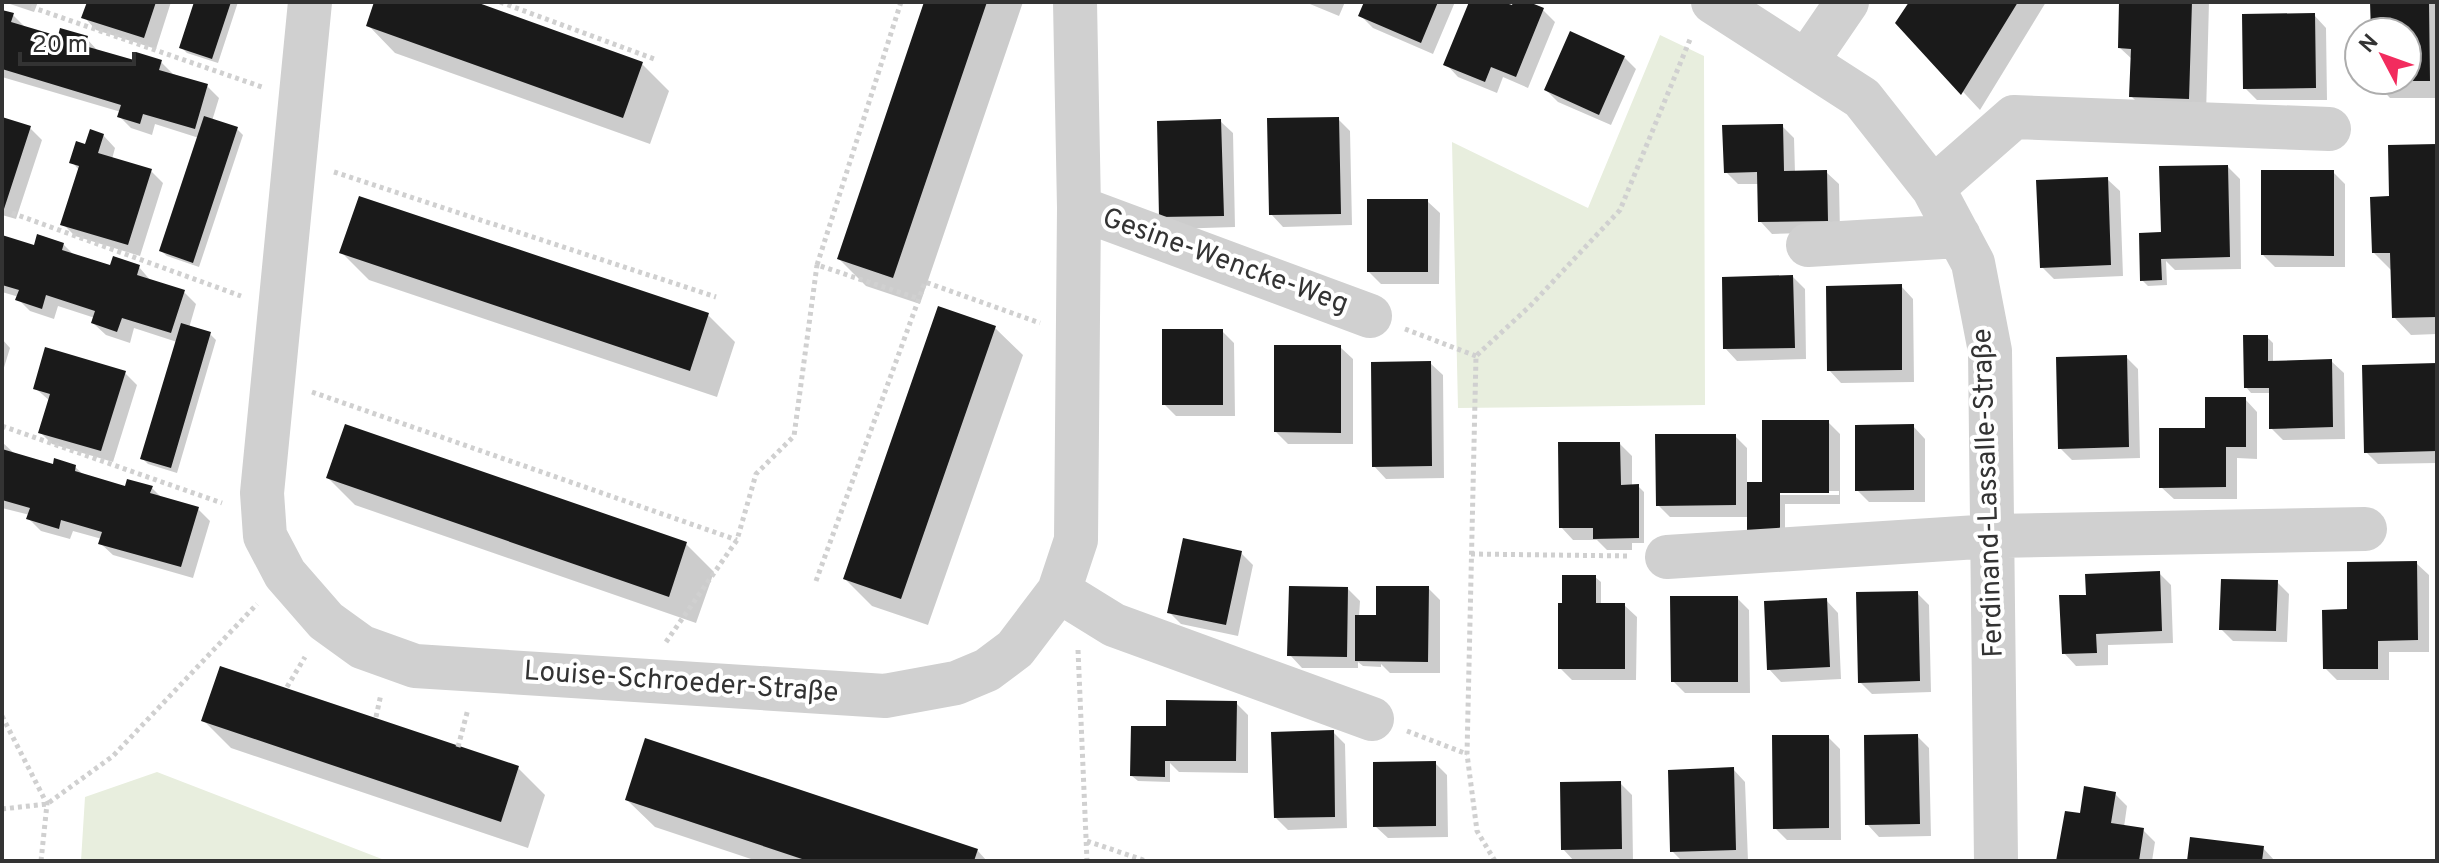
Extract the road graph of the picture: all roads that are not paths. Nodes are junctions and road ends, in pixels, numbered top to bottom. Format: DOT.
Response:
graph roads {
  1 [pos="310,2"];
  2 [pos="1075,2"];
  3 [pos="1847,2"];
  4 [pos="1703,16"];
  5 [pos="1806,62"];
  6 [pos="2329,129"];
  7 [pos="1933,188"];
  8 [pos="1079,208"];
  9 [pos="1959,236"];
  10 [pos="1808,245"];
  11 [pos="1370,316"];
  12 [pos="2365,529"];
  13 [pos="1993,536"];
  14 [pos="1667,557"];
  15 [pos="1059,591"];
  16 [pos="1372,719"];
  17 [pos="1996,861"];
  1 -- 15 [label="street, Louise-Schroeder-Straße"];
  2 -- 8 [label="street, Louise-Schroeder-Straße"];
  3 -- 5 [label="street"];
  4 -- 5 [label="street, Ferdinand-Lassalle-Straße"];
  5 -- 7 [label="street, Ferdinand-Lassalle-Straße"];
  6 -- 7 [label="street"];
  7 -- 9 [label="street, Ferdinand-Lassalle-Straße"];
  8 -- 11 [label="street, Gesine-Wencke-Weg"];
  8 -- 15 [label="street, Louise-Schroeder-Straße"];
  9 -- 10 [label="street"];
  9 -- 13 [label="street, Ferdinand-Lassalle-Straße"];
  12 -- 13 [label="street"];
  13 -- 14 [label="street"];
  13 -- 17 [label="street, Ferdinand-Lassalle-Straße"];
  15 -- 16 [label="street"];
}
